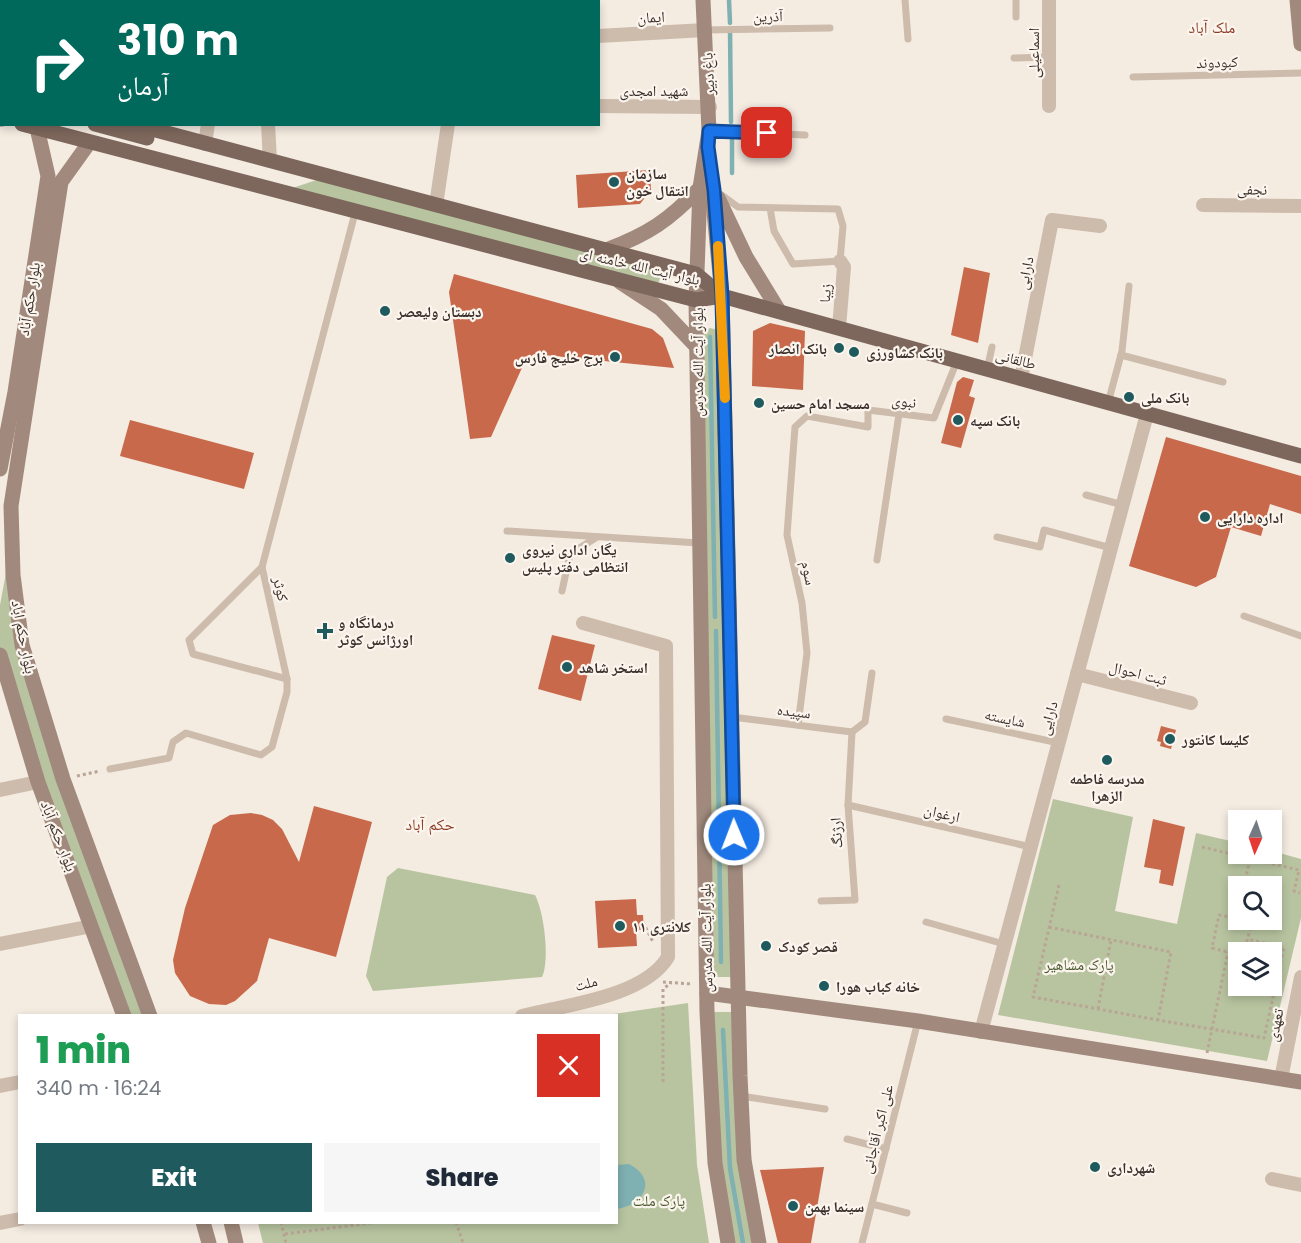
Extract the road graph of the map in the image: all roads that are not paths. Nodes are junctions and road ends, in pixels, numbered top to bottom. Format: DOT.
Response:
graph roads {
  1 [pos="703,0"];
  2 [pos="904,0"];
  3 [pos="1016,0"];
  4 [pos="1049,0"];
  5 [pos="1297,0"];
  6 [pos="1016,16"];
  7 [pos="830,28"];
  8 [pos="705,30"];
  9 [pos="600,36"];
  10 [pos="908,39"];
  11 [pos="1301,44"];
  12 [pos="1050,57"];
  13 [pos="1014,58"];
  14 [pos="1301,73"];
  15 [pos="1133,77"];
  16 [pos="600,106"];
  17 [pos="1049,106"];
  18 [pos="710,107"];
  19 [pos="32,126"];
  20 [pos="102,126"];
  21 [pos="140,126"];
  22 [pos="207,126"];
  23 [pos="268,126"];
  24 [pos="448,126"];
  25 [pos="709,131"];
  26 [pos="805,135"];
  27 [pos="89,143"];
  28 [pos="201,143"];
  29 [pos="708,147"];
  30 [pos="270,161"];
  31 [pos="707,189"];
  32 [pos="436,205"];
  33 [pos="1203,205"];
  34 [pos="1301,206"];
  35 [pos="738,207"];
  36 [pos="770,208"];
  37 [pos="355,213"];
  38 [pos="731,225"];
  39 [pos="1100,226"];
  40 [pos="578,244"];
  41 [pos="606,250"];
  42 [pos="840,261"];
  43 [pos="575,270"];
  44 [pos="696,274"];
  45 [pos="618,280"];
  46 [pos="1129,286"];
  47 [pos="722,296"];
  48 [pos="696,300"];
  49 [pos="779,311"];
  50 [pos="839,328"];
  51 [pos="697,347"];
  52 [pos="992,347"];
  53 [pos="1121,355"];
  54 [pos="957,361"];
  55 [pos="987,370"];
  56 [pos="1021,379"];
  57 [pos="1223,382"];
  58 [pos="1108,403"];
  59 [pos="899,414"];
  60 [pos="1148,414"];
  61 [pos="795,427"];
  62 [pos="1301,456"];
  63 [pos="0,470"];
  64 [pos="1086,495"];
  65 [pos="1123,505"];
  66 [pos="507,531"];
  67 [pos="6,533"];
  68 [pos="597,537"];
  69 [pos="997,537"];
  70 [pos="699,543"];
  71 [pos="1111,548"];
  72 [pos="877,560"];
  73 [pos="262,567"];
  74 [pos="562,591"];
  75 [pos="1244,616"];
  76 [pos="583,623"];
  77 [pos="1301,636"];
  78 [pos="0,656"];
  79 [pos="872,673"];
  80 [pos="1077,674"];
  81 [pos="287,679"];
  82 [pos="1191,703"];
  83 [pos="732,717"];
  84 [pos="946,719"];
  85 [pos="798,725"];
  86 [pos="852,732"];
  87 [pos="1059,743"];
  88 [pos="110,769"];
  89 [pos="38,782"];
  90 [pos="0,790"];
  91 [pos="848,805"];
  92 [pos="1031,846"];
  93 [pos="821,901"];
  94 [pos="926,922"];
  95 [pos="92,926"];
  96 [pos="0,944"];
  97 [pos="1004,944"];
  98 [pos="1301,977"];
  99 [pos="701,988"];
  100 [pos="737,997"];
  101 [pos="122,1014"];
  102 [pos="149,1014"];
  103 [pos="530,1014"];
  104 [pos="918,1021"];
  105 [pos="981,1032"];
  106 [pos="1281,1079"];
  107 [pos="18,1082"];
  108 [pos="1301,1082"];
  109 [pos="0,1086"];
  110 [pos="741,1096"];
  111 [pos="825,1108"];
  112 [pos="847,1139"];
  113 [pos="886,1149"];
  114 [pos="1272,1179"];
  115 [pos="1301,1185"];
  116 [pos="872,1204"];
  117 [pos="907,1213"];
  118 [pos="18,1219"];
  119 [pos="0,1223"];
  120 [pos="203,1224"];
  121 [pos="231,1224"];
  122 [pos="209,1243"];
  123 [pos="236,1243"];
  124 [pos="728,1243"];
  125 [pos="759,1243"];
  126 [pos="862,1243"];
  1 -- 8 [label="main road, باغ دبیر"];
  2 -- 10 [label="lane"];
  3 -- 6 [label="lane"];
  4 -- 12 [label="street, اسماعیلی"];
  5 -- 11 [label="main road"];
  7 -- 8 [label="lane, آذرین"];
  8 -- 9 [label="street, ایمان"];
  8 -- 18 [label="main road, باغ دبیر"];
  12 -- 13 [label="lane"];
  12 -- 17 [label="street, اسماعیلی"];
  14 -- 15 [label="lane, کبودوند"];
  16 -- 18 [label="street, شهید امجدی"];
  18 -- 25 [label="main road, باغ دبیر"];
  19 -- 27 [label="main road, بلوار آیت الله خامنه ای"];
  19 -- 63 [label="main road, بلوار حکم آباد"];
  20 -- 28 [label="main road"];
  21 -- 28 [label="main road, بلوار آیت الله خامنه ای"];
  22 -- 28 [label="street"];
  23 -- 30 [label="street"];
  24 -- 32 [label="street"];
  25 -- 26 [label="lane"];
  25 -- 29 [label="main road, باغ دبیر"];
  27 -- 37 [label="main road, بلوار آیت الله خامنه ای"];
  27 -- 67 [label="main road, بلوار حکم اباد"];
  28 -- 30 [label="main road, بلوار آیت الله خامنه ای"];
  29 -- 31 [label="main road, بلوار آیت الله مدرس"];
  30 -- 32 [label="main road, بلوار آیت الله خامنه ای"];
  31 -- 35 [label="lane"];
  31 -- 38 [label="main road"];
  31 -- 41 [label="main road"];
  31 -- 44 [label="main road, بلوار آیت الله مدرس"];
  31 -- 47 [label="main road, بلوار آیت الله مدرس"];
  32 -- 40 [label="main road, بلوار آیت الله خامنه ای"];
  33 -- 34 [label="street, نجفی"];
  35 -- 36 [label="lane"];
  35 -- 38 [label="lane"];
  36 -- 42 [label="lane"];
  36 -- 42 [label="lane"];
  37 -- 43 [label="main road, بلوار آیت الله خامنه ای"];
  37 -- 73 [label="lane, کوثر"];
  38 -- 49 [label="main road"];
  39 -- 56 [label="street, دارابی"];
  40 -- 41 [label="main road, بلوار آیت الله خامنه ای"];
  40 -- 43 [label="main road"];
  41 -- 44 [label="main road, بلوار آیت الله خامنه ای"];
  42 -- 50 [label="street, زیبا"];
  43 -- 45 [label="main road, بلوار آیت الله خامنه ای"];
  44 -- 47 [label="main road, بلوار آیت الله خامنه ای"];
  44 -- 48 [label="main road, بلوار آیت الله مدرس"];
  45 -- 48 [label="main road, بلوار آیت الله خامنه ای"];
  45 -- 51 [label="main road"];
  46 -- 53 [label="lane"];
  47 -- 48 [label="main road, بلوار آیت الله خامنه ای"];
  47 -- 49 [label="main road, طالقانی"];
  47 -- 83 [label="main road, بلوار آیت الله مدرس"];
  48 -- 51 [label="main road, بلوار آیت الله مدرس"];
  49 -- 50 [label="main road, طالقانی"];
  50 -- 54 [label="main road, طالقانی"];
  51 -- 70 [label="main road, بلوار آیت الله مدرس"];
  52 -- 55 [label="lane"];
  53 -- 57 [label="lane"];
  53 -- 58 [label="lane"];
  54 -- 55 [label="main road, طالقانی"];
  54 -- 59 [label="lane, نبوی"];
  55 -- 56 [label="main road, طالقانی"];
  56 -- 58 [label="main road, طالقانی"];
  58 -- 60 [label="main road, طالقانی"];
  59 -- 61 [label="lane, نبوی"];
  59 -- 72 [label="lane"];
  60 -- 62 [label="main road, طالقانی"];
  60 -- 65 [label="street, دارایی"];
  61 -- 85 [label="lane, سوم"];
  64 -- 65 [label="lane"];
  65 -- 71 [label="street, دارایی"];
  66 -- 68 [label="lane"];
  67 -- 102 [label="main road, بلوار حکم اباد"];
  68 -- 70 [label="lane"];
  68 -- 74 [label="lane"];
  69 -- 71 [label="lane"];
  70 -- 99 [label="main road, بلوار آیت الله مدرس"];
  71 -- 80 [label="street, دارایی"];
  73 -- 81 [label="lane, کوثر"];
  73 -- 81 [label="lane"];
  75 -- 77 [label="lane"];
  76 -- 103 [label="street, ملت"];
  78 -- 89 [label="main road, بلوار حکم آباد"];
  79 -- 86 [label="lane"];
  80 -- 82 [label="street, ثبت احوال"];
  80 -- 87 [label="street, دارایی"];
  81 -- 88 [label="lane, کوثر"];
  83 -- 85 [label="lane, سپیده"];
  83 -- 100 [label="main road, بلوار آیت الله مدرس"];
  84 -- 87 [label="lane, شایسته"];
  85 -- 86 [label="lane, سپیده"];
  86 -- 91 [label="lane, ارژنگ"];
  87 -- 92 [label="street, دارایی"];
  89 -- 90 [label="street"];
  89 -- 95 [label="main road, بلوار حکم آباد"];
  91 -- 92 [label="lane, ارغوان"];
  91 -- 93 [label="lane, ارژنگ"];
  92 -- 97 [label="street, دارایی"];
  94 -- 97 [label="lane"];
  95 -- 96 [label="street"];
  95 -- 101 [label="main road, بلوار حکم آباد"];
  97 -- 105 [label="street, دارایی"];
  98 -- 106 [label="street, تعهدی"];
  99 -- 100 [label="main road"];
  99 -- 124 [label="main road, بلوار آیت الله مدرس"];
  100 -- 104 [label="main road"];
  100 -- 110 [label="main road, بلوار آیت الله مدرس"];
  104 -- 105 [label="main road"];
  104 -- 113 [label="lane, علی اکبر آقاجانی"];
  105 -- 106 [label="main road"];
  106 -- 108 [label="main road"];
  107 -- 109 [label="street"];
  110 -- 111 [label="lane"];
  110 -- 125 [label="main road, بلوار آیت الله مدرس"];
  112 -- 113 [label="lane"];
  113 -- 116 [label="lane, علی اکبر آقاجانی"];
  114 -- 115 [label="street"];
  116 -- 117 [label="lane"];
  116 -- 126 [label="lane, علی اکبر آقاجانی"];
  118 -- 119 [label="street"];
  120 -- 122 [label="main road"];
  121 -- 123 [label="main road"];
}
